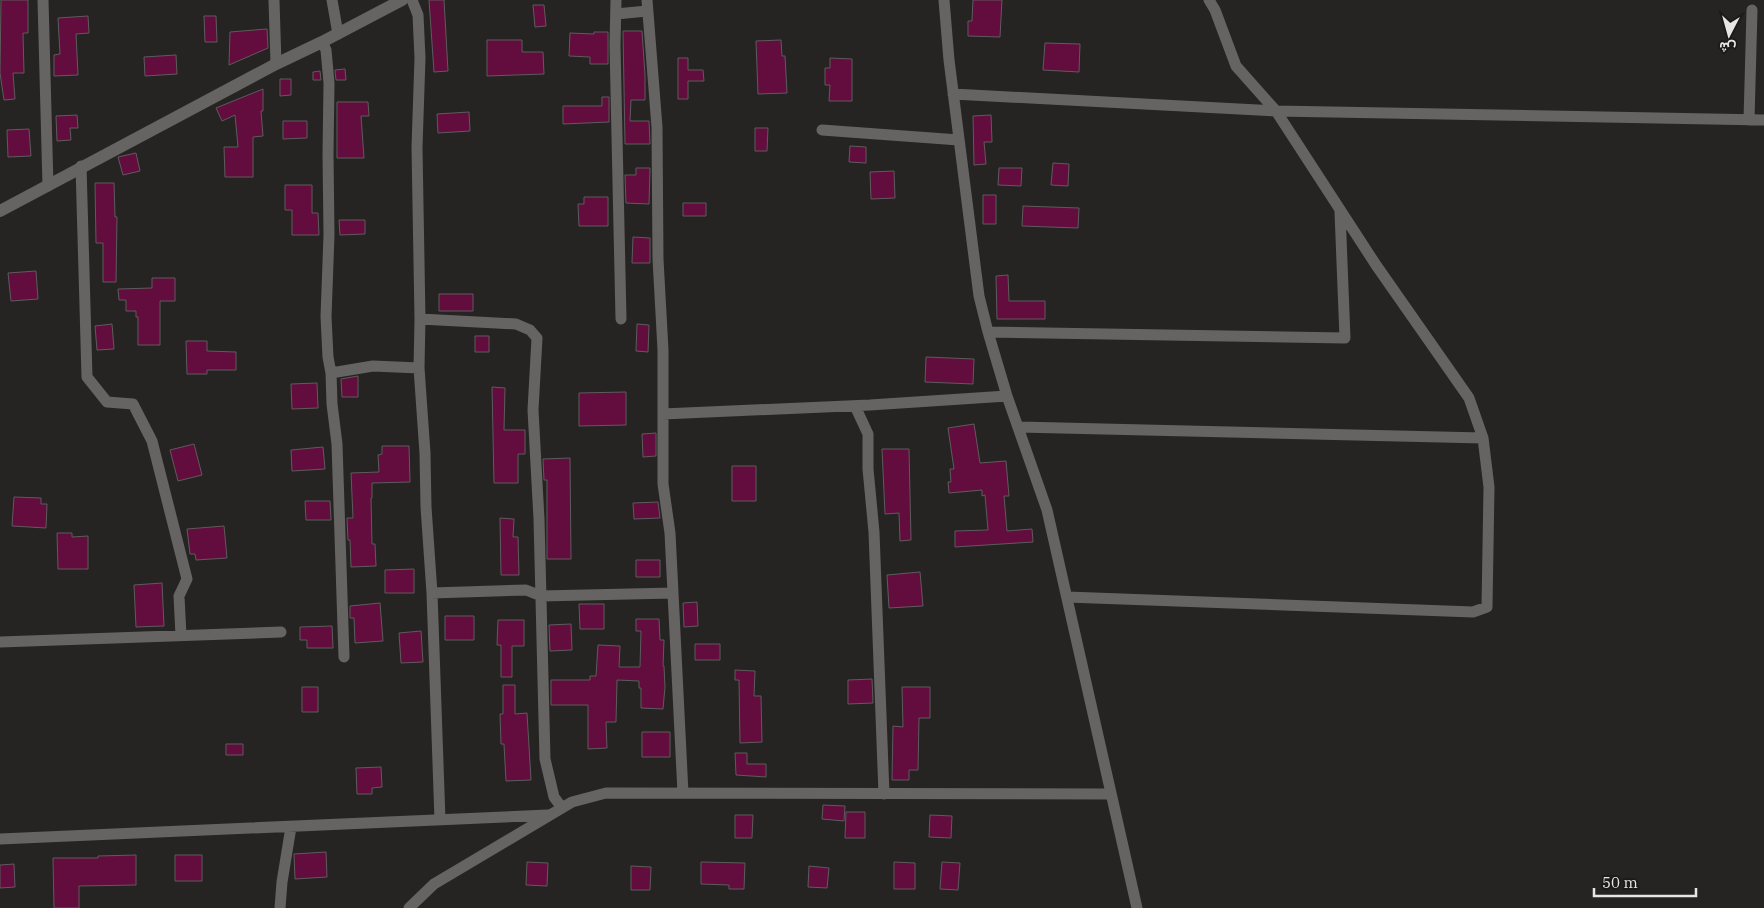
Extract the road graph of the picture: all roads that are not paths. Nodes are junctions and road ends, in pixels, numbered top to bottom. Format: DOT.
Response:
graph roads {
  1 [pos="42,0"];
  2 [pos="274,0"];
  3 [pos="332,0"];
  4 [pos="402,0"];
  5 [pos="412,0"];
  6 [pos="616,0"];
  7 [pos="944,0"];
  8 [pos="1209,0"];
  9 [pos="647,6"];
  10 [pos="1752,10"];
  11 [pos="616,14"];
  12 [pos="338,34"];
  13 [pos="322,42"];
  14 [pos="276,64"];
  15 [pos="954,94"];
  16 [pos="1276,111"];
  17 [pos="1750,120"];
  18 [pos="1764,120"];
  19 [pos="822,130"];
  20 [pos="959,140"];
  21 [pos="81,166"];
  22 [pos="48,186"];
  23 [pos="1,207"];
  24 [pos="1340,210"];
  25 [pos="420,319"];
  26 [pos="621,319"];
  27 [pos="988,332"];
  28 [pos="419,368"];
  29 [pos="331,373"];
  30 [pos="1007,396"];
  31 [pos="855,406"];
  32 [pos="663,414"];
  33 [pos="1019,427"];
  34 [pos="1483,438"];
  35 [pos="432,593"];
  36 [pos="673,593"];
  37 [pos="541,596"];
  38 [pos="1067,597"];
  39 [pos="281,632"];
  40 [pos="182,636"];
  41 [pos="0,642"];
  42 [pos="344,657"];
  43 [pos="683,793"];
  44 [pos="884,794"];
  45 [pos="1111,794"];
  46 [pos="562,808"];
  47 [pos="550,815"];
  48 [pos="440,820"];
  49 [pos="291,827"];
  50 [pos="0,839"];
  51 [pos="280,908"];
  52 [pos="409,908"];
  53 [pos="1137,908"];
  1 -- 22 [label="street"];
  2 -- 14 [label="street"];
  3 -- 12 [label="street"];
  4 -- 12 [label="street"];
  5 -- 25 [label="street"];
  6 -- 11 [label="street"];
  7 -- 15 [label="street"];
  8 -- 16 [label="street"];
  9 -- 11 [label="street"];
  9 -- 32 [label="street"];
  10 -- 17 [label="street"];
  11 -- 26 [label="street"];
  12 -- 13 [label="street"];
  13 -- 14 [label="street"];
  13 -- 29 [label="street"];
  14 -- 21 [label="street"];
  15 -- 16 [label="street"];
  15 -- 20 [label="street"];
  16 -- 17 [label="street"];
  16 -- 24 [label="street"];
  17 -- 18 [label="street"];
  19 -- 20 [label="street"];
  20 -- 27 [label="street"];
  21 -- 22 [label="street"];
  21 -- 40 [label="street"];
  22 -- 23 [label="street"];
  24 -- 27 [label="street"];
  24 -- 34 [label="street"];
  25 -- 28 [label="street"];
  25 -- 37 [label="street"];
  27 -- 30 [label="street"];
  28 -- 29 [label="street"];
  28 -- 35 [label="street"];
  29 -- 42 [label="street"];
  30 -- 31 [label="street"];
  30 -- 33 [label="street"];
  31 -- 32 [label="street"];
  31 -- 44 [label="street"];
  32 -- 36 [label="street"];
  33 -- 34 [label="street"];
  33 -- 38 [label="street"];
  34 -- 38 [label="street"];
  35 -- 37 [label="street"];
  35 -- 48 [label="street"];
  36 -- 37 [label="street"];
  36 -- 43 [label="street"];
  37 -- 46 [label="street"];
  38 -- 45 [label="street"];
  39 -- 40 [label="street"];
  40 -- 41 [label="street"];
  43 -- 44 [label="street"];
  43 -- 46 [label="street"];
  44 -- 45 [label="street"];
  45 -- 53 [label="street"];
  46 -- 47 [label="street"];
  47 -- 48 [label="street"];
  47 -- 52 [label="street"];
  48 -- 49 [label="street"];
  49 -- 50 [label="street"];
  49 -- 51 [label="street"];
}
